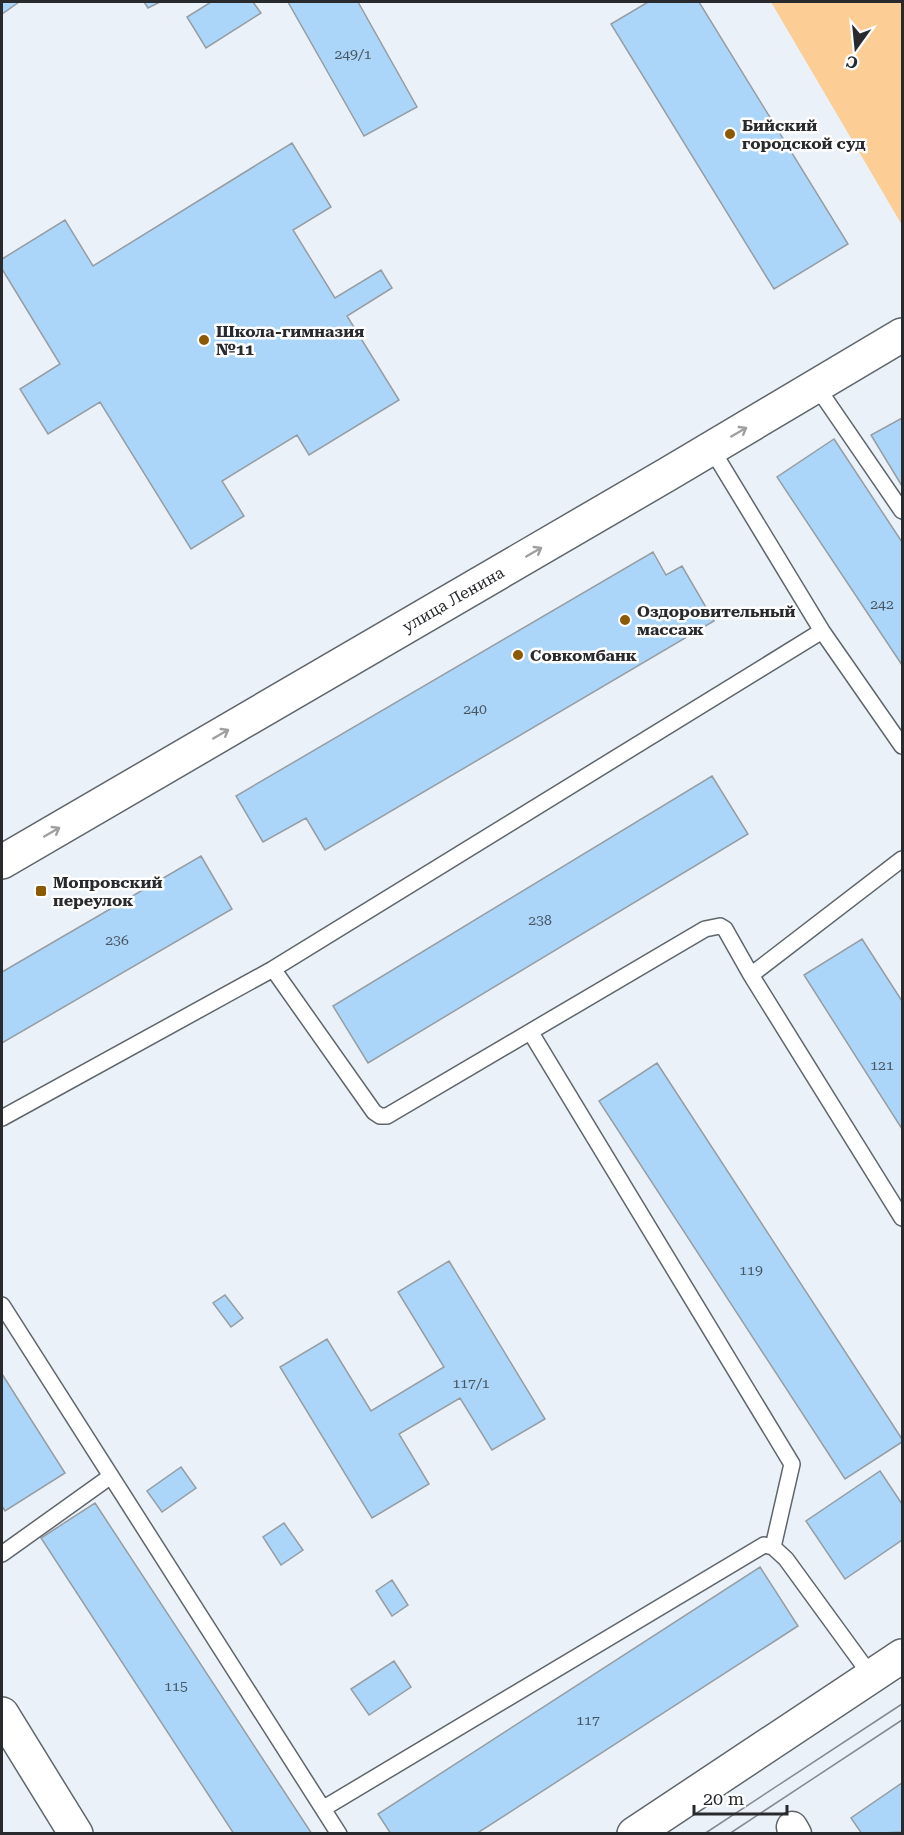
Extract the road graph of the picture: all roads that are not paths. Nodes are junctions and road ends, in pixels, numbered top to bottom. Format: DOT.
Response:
graph roads {
  1 [pos="903,335"];
  2 [pos="817,387"];
  3 [pos="711,448"];
  4 [pos="903,511"];
  5 [pos="822,631"];
  6 [pos="903,746"];
  7 [pos="903,859"];
  8 [pos="2,862"];
  9 [pos="273,969"];
  10 [pos="751,975"];
  11 [pos="531,1033"];
  12 [pos="2,1118"];
  13 [pos="903,1218"];
  14 [pos="2,1305"];
  15 [pos="111,1476"];
  16 [pos="773,1547"];
  17 [pos="2,1554"];
  18 [pos="903,1656"];
  19 [pos="872,1677"];
  20 [pos="2,1714"];
  21 [pos="324,1808"];
  22 [pos="76,1833"];
  23 [pos="339,1833"];
  24 [pos="634,1833"];
  1 -- 2 [label="street, улица Ленина"];
  3 -- 2 [label="street, улица Ленина, one-way"];
  2 -- 4 [label="lane"];
  3 -- 5 [label="lane"];
  8 -- 3 [label="street, улица Ленина, one-way"];
  5 -- 6 [label="lane"];
  5 -- 9 [label="lane"];
  7 -- 10 [label="lane"];
  9 -- 11 [label="lane"];
  9 -- 12 [label="lane"];
  10 -- 11 [label="lane"];
  10 -- 13 [label="lane"];
  11 -- 16 [label="lane"];
  14 -- 15 [label="lane"];
  15 -- 17 [label="lane"];
  15 -- 21 [label="lane"];
  16 -- 19 [label="lane"];
  16 -- 21 [label="lane"];
  18 -- 19 [label="street"];
  19 -- 24 [label="street"];
  20 -- 22 [label="street"];
  21 -- 23 [label="lane"];
}
